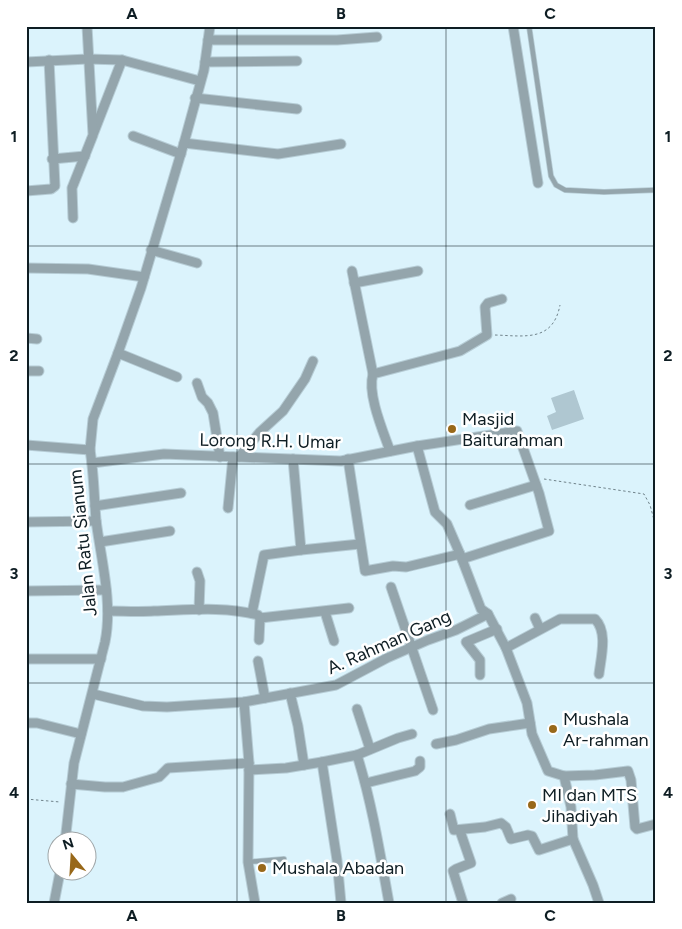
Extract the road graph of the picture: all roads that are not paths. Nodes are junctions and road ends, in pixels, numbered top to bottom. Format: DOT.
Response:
graph roads {
  1 [pos="87,26"];
  2 [pos="210,26"];
  3 [pos="513,26"];
  4 [pos="529,26"];
  5 [pos="377,37"];
  6 [pos="208,40"];
  7 [pos="88,59"];
  8 [pos="49,60"];
  9 [pos="122,60"];
  10 [pos="297,61"];
  11 [pos="26,62"];
  12 [pos="205,62"];
  13 [pos="200,81"];
  14 [pos="195,98"];
  15 [pos="297,109"];
  16 [pos="93,135"];
  17 [pos="133,136"];
  18 [pos="184,144"];
  19 [pos="341,144"];
  20 [pos="181,154"];
  21 [pos="84,156"];
  22 [pos="52,159"];
  23 [pos="538,183"];
  24 [pos="54,187"];
  25 [pos="72,188"];
  26 [pos="656,190"];
  27 [pos="26,191"];
  28 [pos="73,218"];
  29 [pos="151,250"];
  30 [pos="197,263"];
  31 [pos="26,268"];
  32 [pos="352,271"];
  33 [pos="418,271"];
  34 [pos="144,277"];
  35 [pos="354,283"];
  36 [pos="502,299"];
  37 [pos="26,338"];
  38 [pos="37,340"];
  39 [pos="118,353"];
  40 [pos="313,360"];
  41 [pos="26,371"];
  42 [pos="39,371"];
  43 [pos="373,374"];
  44 [pos="177,376"];
  45 [pos="196,383"];
  46 [pos="26,445"];
  47 [pos="417,446"];
  48 [pos="90,450"];
  49 [pos="390,451"];
  50 [pos="220,457"];
  51 [pos="236,457"];
  52 [pos="293,459"];
  53 [pos="348,459"];
  54 [pos="92,463"];
  55 [pos="535,481"];
  56 [pos="181,493"];
  57 [pos="470,505"];
  58 [pos="95,506"];
  59 [pos="228,508"];
  60 [pos="96,521"];
  61 [pos="26,522"];
  62 [pos="170,531"];
  63 [pos="100,542"];
  64 [pos="360,544"];
  65 [pos="301,550"];
  66 [pos="461,556"];
  67 [pos="198,572"];
  68 [pos="391,587"];
  69 [pos="106,590"];
  70 [pos="26,591"];
  71 [pos="349,608"];
  72 [pos="199,610"];
  73 [pos="108,611"];
  74 [pos="324,612"];
  75 [pos="252,613"];
  76 [pos="488,614"];
  77 [pos="260,618"];
  78 [pos="535,618"];
  79 [pos="497,629"];
  80 [pos="540,629"];
  81 [pos="259,640"];
  82 [pos="334,641"];
  83 [pos="506,648"];
  84 [pos="411,649"];
  85 [pos="26,659"];
  86 [pos="101,659"];
  87 [pos="258,661"];
  88 [pos="599,674"];
  89 [pos="480,675"];
  90 [pos="290,693"];
  91 [pos="93,694"];
  92 [pos="264,698"];
  93 [pos="244,702"];
  94 [pos="357,709"];
  95 [pos="433,710"];
  96 [pos="26,723"];
  97 [pos="530,723"];
  98 [pos="81,734"];
  99 [pos="412,734"];
  100 [pos="436,744"];
  101 [pos="370,749"];
  102 [pos="357,755"];
  103 [pos="420,761"];
  104 [pos="322,762"];
  105 [pos="304,765"];
  106 [pos="249,766"];
  107 [pos="564,776"];
  108 [pos="366,783"];
  109 [pos="71,784"];
  110 [pos="450,814"];
  111 [pos="655,827"];
  112 [pos="460,830"];
  113 [pos="66,832"];
  114 [pos="572,839"];
  115 [pos="284,859"];
  116 [pos="248,862"];
  117 [pos="58,882"];
  118 [pos="54,903"];
  119 [pos="255,903"];
  120 [pos="341,903"];
  121 [pos="389,903"];
  122 [pos="463,903"];
  123 [pos="599,903"];
  1 -- 7 [label="street"];
  2 -- 6 [label="street"];
  3 -- 23 [label="street"];
  4 -- 26 [label="lane"];
  5 -- 6 [label="street"];
  6 -- 12 [label="street"];
  7 -- 8 [label="street"];
  7 -- 9 [label="street"];
  7 -- 16 [label="street"];
  8 -- 11 [label="street"];
  8 -- 22 [label="street"];
  9 -- 13 [label="street"];
  9 -- 16 [label="street"];
  10 -- 12 [label="street"];
  12 -- 13 [label="street"];
  13 -- 14 [label="street"];
  14 -- 15 [label="street"];
  14 -- 18 [label="street"];
  16 -- 21 [label="street"];
  17 -- 20 [label="street"];
  18 -- 19 [label="street"];
  18 -- 20 [label="street"];
  20 -- 29 [label="street"];
  21 -- 22 [label="street"];
  21 -- 25 [label="street"];
  22 -- 24 [label="street"];
  24 -- 25 [label="street"];
  24 -- 27 [label="street"];
  25 -- 28 [label="street"];
  29 -- 30 [label="street"];
  29 -- 34 [label="street"];
  31 -- 34 [label="street"];
  32 -- 35 [label="street"];
  33 -- 35 [label="street"];
  34 -- 39 [label="street"];
  35 -- 43 [label="street"];
  36 -- 43 [label="street"];
  37 -- 38 [label="street"];
  39 -- 44 [label="street"];
  39 -- 48 [label="street"];
  40 -- 51 [label="street"];
  41 -- 42 [label="street"];
  43 -- 49 [label="street"];
  45 -- 50 [label="street"];
  46 -- 48 [label="street, Jalan Ratu Sianum"];
  47 -- 49 [label="street, Lorong R.H. Umar"];
  47 -- 55 [label="street, Lorong R.H. Umar"];
  47 -- 66 [label="street"];
  48 -- 54 [label="street, Jalan Ratu Sianum"];
  49 -- 53 [label="street, Lorong R.H. Umar"];
  50 -- 51 [label="street, Lorong R.H. Umar"];
  50 -- 54 [label="street, Lorong R.H. Umar"];
  51 -- 52 [label="street, Lorong R.H. Umar"];
  51 -- 59 [label="street"];
  52 -- 53 [label="street, Lorong R.H. Umar"];
  52 -- 65 [label="street"];
  53 -- 64 [label="street"];
  54 -- 58 [label="street, Jalan Ratu Sianum"];
  55 -- 57 [label="street"];
  55 -- 66 [label="street, Lorong R.H. Umar"];
  56 -- 58 [label="street"];
  58 -- 60 [label="street, Jalan Ratu Sianum"];
  60 -- 61 [label="street"];
  60 -- 63 [label="street, Jalan Ratu Sianum"];
  62 -- 63 [label="street"];
  63 -- 69 [label="street, Jalan Ratu Sianum"];
  64 -- 65 [label="street"];
  64 -- 66 [label="street"];
  65 -- 75 [label="street"];
  66 -- 76 [label="street"];
  67 -- 72 [label="street"];
  68 -- 84 [label="street"];
  69 -- 70 [label="street"];
  69 -- 73 [label="street, Jalan Ratu Sianum"];
  71 -- 74 [label="street"];
  72 -- 73 [label="street"];
  72 -- 75 [label="street"];
  73 -- 86 [label="street, Jalan Ratu Sianum"];
  74 -- 77 [label="street"];
  74 -- 82 [label="street"];
  75 -- 77 [label="street"];
  76 -- 79 [label="street"];
  76 -- 84 [label="street, A. Rahman Gang"];
  77 -- 81 [label="street"];
  78 -- 80 [label="street"];
  79 -- 83 [label="street"];
  79 -- 89 [label="street"];
  80 -- 83 [label="street"];
  80 -- 88 [label="street"];
  83 -- 97 [label="street"];
  84 -- 90 [label="street, A. Rahman Gang"];
  84 -- 95 [label="street"];
  85 -- 86 [label="street"];
  86 -- 91 [label="street, Jalan Ratu Sianum"];
  87 -- 92 [label="street"];
  90 -- 92 [label="street, A. Rahman Gang"];
  90 -- 105 [label="street"];
  91 -- 93 [label="street, A. Rahman Gang"];
  91 -- 98 [label="street, Jalan Ratu Sianum"];
  92 -- 93 [label="street, A. Rahman Gang"];
  93 -- 106 [label="street"];
  94 -- 101 [label="street"];
  96 -- 98 [label="street"];
  97 -- 100 [label="street"];
  97 -- 107 [label="street"];
  98 -- 109 [label="street, Jalan Ratu Sianum"];
  99 -- 101 [label="street"];
  101 -- 102 [label="street"];
  102 -- 104 [label="street"];
  102 -- 108 [label="street"];
  103 -- 108 [label="street"];
  104 -- 105 [label="street"];
  104 -- 120 [label="street"];
  105 -- 106 [label="street"];
  106 -- 109 [label="street"];
  106 -- 116 [label="street"];
  107 -- 111 [label="street"];
  107 -- 114 [label="street"];
  108 -- 121 [label="street"];
  109 -- 113 [label="street, Jalan Ratu Sianum"];
  110 -- 112 [label="street"];
  112 -- 114 [label="street"];
  112 -- 122 [label="street"];
  114 -- 123 [label="street"];
  115 -- 116 [label="lane"];
  116 -- 119 [label="street"];
  117 -- 118 [label="street"];
}
